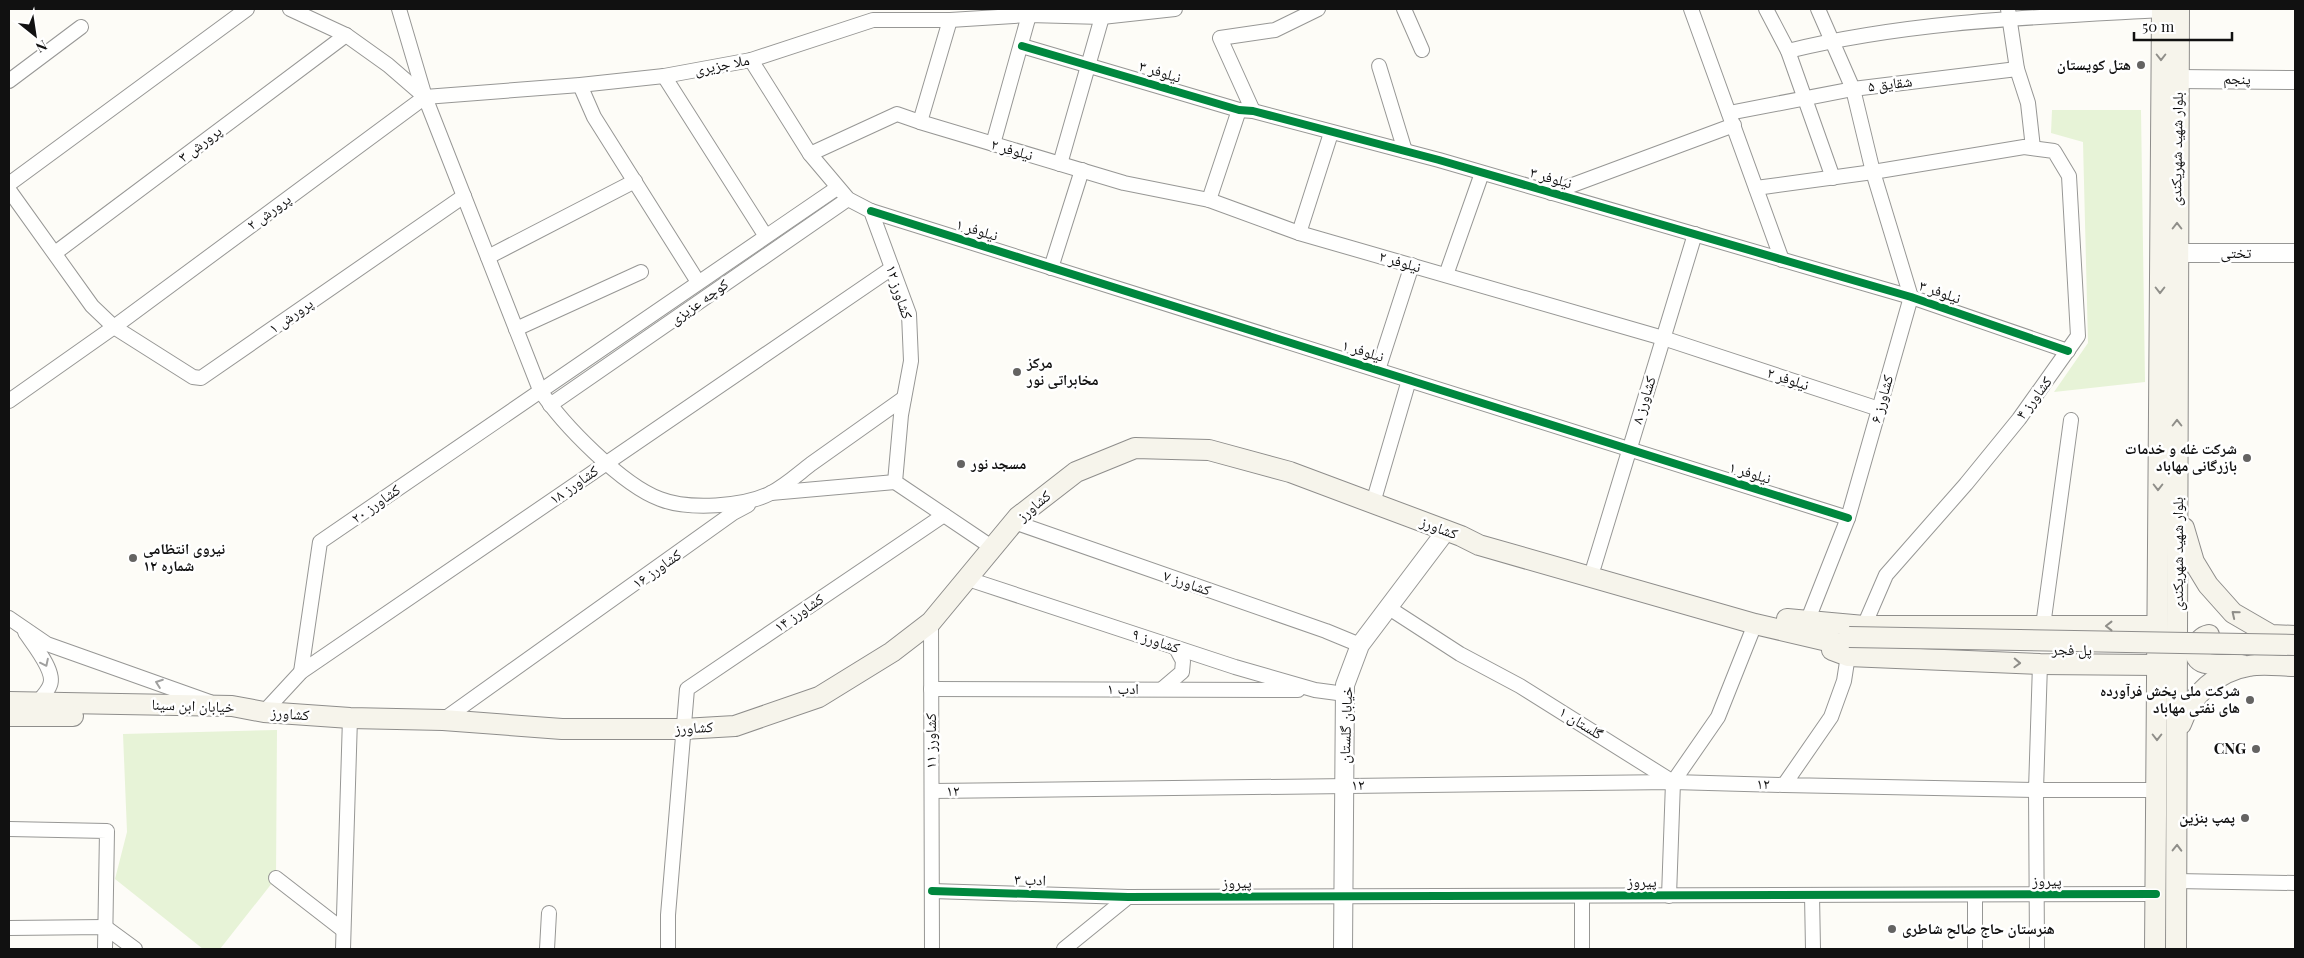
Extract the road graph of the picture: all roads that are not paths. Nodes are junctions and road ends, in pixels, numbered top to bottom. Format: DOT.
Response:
graph roads {
  1 [pos="247,9"];
  2 [pos="290,9"];
  3 [pos="1175,9"];
  4 [pos="1318,9"];
  5 [pos="1404,9"];
  6 [pos="1691,9"];
  7 [pos="1766,9"];
  8 [pos="1818,9"];
  9 [pos="2167,9"];
  10 [pos="400,12"];
  11 [pos="2009,14"];
  12 [pos="1029,15"];
  13 [pos="1102,17"];
  14 [pos="950,20"];
  15 [pos="81,27"];
  16 [pos="346,35"];
  17 [pos="1833,40"];
  18 [pos="1022,46"];
  19 [pos="1422,50"];
  20 [pos="1788,50"];
  21 [pos="751,60"];
  22 [pos="1090,66"];
  23 [pos="1378,66"];
  24 [pos="2017,69"];
  25 [pos="664,76"];
  26 [pos="2178,79"];
  27 [pos="2295,80"];
  28 [pos="9,81"];
  29 [pos="580,85"];
  30 [pos="1853,89"];
  31 [pos="425,97"];
  32 [pos="1806,98"];
  33 [pos="1246,110"];
  34 [pos="1731,119"];
  35 [pos="920,122"];
  36 [pos="1331,132"];
  37 [pos="994,144"];
  38 [pos="2033,148"];
  39 [pos="1405,151"];
  40 [pos="810,154"];
  41 [pos="1060,164"];
  42 [pos="1082,170"];
  43 [pos="1873,172"];
  44 [pos="1482,173"];
  45 [pos="1833,178"];
  46 [pos="635,181"];
  47 [pos="9,184"];
  48 [pos="837,188"];
  49 [pos="1756,188"];
  50 [pos="9,190"];
  51 [pos="1551,193"];
  52 [pos="464,196"];
  53 [pos="848,199"];
  54 [pos="1209,200"];
  55 [pos="871,211"];
  56 [pos="1299,233"];
  57 [pos="1695,234"];
  58 [pos="765,235"];
  59 [pos="54,253"];
  60 [pos="2177,253"];
  61 [pos="2295,253"];
  62 [pos="488,257"];
  63 [pos="1782,260"];
  64 [pos="1412,265"];
  65 [pos="892,268"];
  66 [pos="1051,268"];
  67 [pos="642,272"];
  68 [pos="1446,275"];
  69 [pos="698,282"];
  70 [pos="1911,297"];
  71 [pos="114,326"];
  72 [pos="516,329"];
  73 [pos="1663,338"];
  74 [pos="2068,351"];
  75 [pos="1378,370"];
  76 [pos="1409,380"];
  77 [pos="540,390"];
  78 [pos="904,398"];
  79 [pos="9,401"];
  80 [pos="550,405"];
  81 [pos="1879,409"];
  82 [pos="2071,420"];
  83 [pos="1628,449"];
  84 [pos="606,462"];
  85 [pos="895,482"];
  86 [pos="2178,491"];
  87 [pos="770,493"];
  88 [pos="1373,503"];
  89 [pos="944,515"];
  90 [pos="1848,518"];
  91 [pos="1014,522"];
  92 [pos="1453,533"];
  93 [pos="993,548"];
  94 [pos="1594,566"];
  95 [pos="968,579"];
  96 [pos="1389,608"];
  97 [pos="9,618"];
  98 [pos="931,622"];
  99 [pos="1755,624"];
  100 [pos="1792,624"];
  101 [pos="2043,626"];
  102 [pos="2158,626"];
  103 [pos="22,627"];
  104 [pos="2271,636"];
  105 [pos="2295,636"];
  106 [pos="1853,641"];
  107 [pos="1360,645"];
  108 [pos="2295,645"];
  109 [pos="1176,648"];
  110 [pos="2295,656"];
  111 [pos="2040,664"];
  112 [pos="2249,665"];
  113 [pos="2157,666"];
  114 [pos="2295,666"];
  115 [pos="301,672"];
  116 [pos="931,689"];
  117 [pos="1162,689"];
  118 [pos="1315,690"];
  119 [pos="1345,694"];
  120 [pos="9,702"];
  121 [pos="38,702"];
  122 [pos="222,706"];
  123 [pos="258,711"];
  124 [pos="9,716"];
  125 [pos="350,718"];
  126 [pos="444,720"];
  127 [pos="683,729"];
  128 [pos="2178,733"];
  129 [pos="1673,782"];
  130 [pos="1344,785"];
  131 [pos="1784,785"];
  132 [pos="2036,790"];
  133 [pos="2156,790"];
  134 [pos="932,791"];
  135 [pos="9,829"];
  136 [pos="276,878"];
  137 [pos="2176,881"];
  138 [pos="2295,883"];
  139 [pos="932,890"];
  140 [pos="2156,894"];
  141 [pos="1812,895"];
  142 [pos="1975,895"];
  143 [pos="2037,895"];
  144 [pos="1582,896"];
  145 [pos="1669,896"];
  146 [pos="1128,897"];
  147 [pos="1343,897"];
  148 [pos="549,913"];
  149 [pos="106,927"];
  150 [pos="9,928"];
  151 [pos="343,930"];
  152 [pos="105,949"];
  153 [pos="135,949"];
  154 [pos="342,949"];
  155 [pos="547,949"];
  156 [pos="668,949"];
  157 [pos="932,949"];
  158 [pos="1064,949"];
  159 [pos="1342,949"];
  160 [pos="1582,949"];
  161 [pos="1813,949"];
  162 [pos="1975,949"];
  163 [pos="2037,949"];
  164 [pos="2155,949"];
  165 [pos="2176,949"];
  1 -- 47 [label="street"];
  2 -- 16 [label="street"];
  3 -- 13 [label="street, ملا جزیری"];
  4 -- 33 [label="street"];
  5 -- 19 [label="street"];
  6 -- 34 [label="street"];
  7 -- 20 [label="street"];
  8 -- 17 [label="street"];
  9 -- 11 [label="street"];
  9 -- 26 [label="main road, بلوار شهید شهریکندی"];
  9 -- 102 [label="main road, بلوار شهید شهریکندی, one-way"];
  10 -- 31 [label="street"];
  11 -- 17 [label="street"];
  11 -- 24 [label="street"];
  12 -- 13 [label="street, ملا جزیری"];
  12 -- 14 [label="street, ملا جزیری"];
  12 -- 18 [label="street"];
  13 -- 22 [label="street"];
  14 -- 21 [label="street, ملا جزیری"];
  14 -- 35 [label="street"];
  15 -- 28 [label="street"];
  16 -- 31 [label="street"];
  16 -- 59 [label="street, پرورش ۳"];
  17 -- 20 [label="street"];
  17 -- 30 [label="street"];
  18 -- 22 [label="street, نیلوفر ۳"];
  18 -- 37 [label="street"];
  20 -- 32 [label="street"];
  21 -- 25 [label="street, ملا جزیری"];
  21 -- 40 [label="street"];
  22 -- 33 [label="street, نیلوفر ۳"];
  22 -- 41 [label="street"];
  23 -- 39 [label="street"];
  24 -- 30 [label="street, شقایق ۵"];
  24 -- 38 [label="street"];
  25 -- 29 [label="street, ملا جزیری"];
  25 -- 58 [label="street"];
  26 -- 27 [label="street, پنجم"];
  60 -- 26 [label="main road, بلوار شهید شهریکندی, one-way"];
  29 -- 31 [label="street, ملا جزیری"];
  29 -- 46 [label="street"];
  30 -- 32 [label="street, شقایق ۵"];
  30 -- 43 [label="street"];
  31 -- 52 [label="street"];
  31 -- 71 [label="street, پرورش ۲"];
  32 -- 34 [label="street, شقایق ۵"];
  32 -- 45 [label="street"];
  33 -- 36 [label="street, نیلوفر ۳"];
  33 -- 54 [label="street"];
  34 -- 49 [label="street"];
  34 -- 51 [label="street, شقایق ۵"];
  35 -- 37 [label="street, نیلوفر ۲"];
  35 -- 40 [label="street, نیلوفر ۲"];
  36 -- 39 [label="street, نیلوفر ۳"];
  36 -- 56 [label="street"];
  37 -- 41 [label="street, نیلوفر ۲"];
  38 -- 43 [label="street"];
  38 -- 74 [label="street, کشاورز ۴"];
  39 -- 44 [label="street, نیلوفر ۳"];
  40 -- 48 [label="street"];
  41 -- 42 [label="street, نیلوفر ۲"];
  42 -- 54 [label="street, نیلوفر ۲"];
  42 -- 66 [label="street"];
  43 -- 45 [label="street"];
  43 -- 70 [label="street"];
  44 -- 51 [label="street, نیلوفر ۳"];
  44 -- 68 [label="street"];
  45 -- 49 [label="street"];
  46 -- 62 [label="street"];
  46 -- 69 [label="street"];
  48 -- 53 [label="street"];
  48 -- 58 [label="street, کشاورز ۲۰"];
  49 -- 63 [label="street"];
  50 -- 59 [label="street"];
  51 -- 57 [label="street, نیلوفر ۳"];
  52 -- 62 [label="street"];
  52 -- 71 [label="street, پرورش ۱"];
  53 -- 55 [label="street"];
  53 -- 80 [label="street, کوچه عزیزی"];
  54 -- 56 [label="street, نیلوفر ۲"];
  55 -- 65 [label="street, کشاورز ۱۲"];
  55 -- 66 [label="street, نیلوفر ۱"];
  56 -- 64 [label="street, نیلوفر ۲"];
  57 -- 63 [label="street, نیلوفر ۳"];
  57 -- 73 [label="street, کشاورز ۸"];
  58 -- 69 [label="street, کشاورز ۲۰"];
  59 -- 71 [label="street"];
  60 -- 61 [label="street, تختی"];
  86 -- 60 [label="main road, بلوار شهید شهریکندی, one-way"];
  62 -- 72 [label="street"];
  63 -- 70 [label="street, نیلوفر ۳"];
  64 -- 68 [label="street, نیلوفر ۲"];
  64 -- 75 [label="street"];
  65 -- 78 [label="street, کشاورز ۱۲"];
  65 -- 84 [label="street, کشاورز ۱۸"];
  66 -- 75 [label="street, نیلوفر ۱"];
  67 -- 72 [label="street"];
  68 -- 73 [label="street, نیلوفر ۲"];
  69 -- 77 [label="street, کشاورز ۲۰"];
  70 -- 74 [label="street, نیلوفر ۳"];
  70 -- 81 [label="street, کشاورز ۶"];
  71 -- 79 [label="street, پرورش ۲"];
  72 -- 77 [label="street"];
  73 -- 81 [label="street, نیلوفر ۲"];
  73 -- 83 [label="street, کشاورز ۸"];
  74 -- 106 [label="street, کشاورز ۴"];
  75 -- 76 [label="street, نیلوفر ۱"];
  76 -- 83 [label="street, نیلوفر ۱"];
  76 -- 88 [label="street"];
  77 -- 80 [label="street"];
  77 -- 115 [label="street, کشاورز ۲۰"];
  78 -- 85 [label="street, کشاورز ۱۲"];
  78 -- 87 [label="street"];
  80 -- 84 [label="street"];
  81 -- 90 [label="street, کشاورز ۶"];
  82 -- 101 [label="street"];
  83 -- 90 [label="street, نیلوفر ۱"];
  83 -- 94 [label="street, کشاورز ۸"];
  84 -- 87 [label="street"];
  84 -- 115 [label="street, کشاورز ۱۸"];
  85 -- 87 [label="street, کشاورز ۱۶"];
  85 -- 89 [label="street"];
  104 -- 86 [label="main road, one-way"];
  86 -- 128 [label="main road, بلوار شهید شهریکندی"];
  87 -- 126 [label="street, کشاورز ۱۶"];
  88 -- 91 [label="main road, کشاورز"];
  88 -- 92 [label="main road, کشاورز"];
  89 -- 93 [label="street"];
  89 -- 127 [label="street, کشاورز ۱۴"];
  90 -- 100 [label="street, کشاورز ۶"];
  91 -- 93 [label="main road, کشاورز"];
  91 -- 107 [label="street, کشاورز ۷"];
  92 -- 94 [label="main road"];
  92 -- 96 [label="street, خیابان گلستان"];
  92 -- 99 [label="main road, کشاورز"];
  93 -- 95 [label="main road, کشاورز"];
  94 -- 100 [label="main road"];
  95 -- 98 [label="main road, کشاورز"];
  95 -- 109 [label="street, کشاورز ۹"];
  96 -- 107 [label="street, خیابان گلستان"];
  96 -- 129 [label="street, گلستان ۱"];
  97 -- 103 [label="street"];
  98 -- 116 [label="street, کشاورز ۱۱"];
  98 -- 127 [label="main road, کشاورز"];
  99 -- 100 [label="main road, کشاورز"];
  99 -- 129 [label="street"];
  100 -- 106 [label="main road, کشاورز"];
  102 -- 101 [label="main road, one-way"];
  101 -- 106 [label="main road"];
  102 -- 113 [label="main road, بلوار شهید شهریکندی"];
  103 -- 121 [label="street, one-way"];
  122 -- 103 [label="street, one-way"];
  104 -- 105 [label="main road"];
  104 -- 112 [label="main road"];
  106 -- 108 [label="main road, bridge"];
  106 -- 110 [label="main road, پل فجر"];
  106 -- 111 [label="main road, one-way"];
  106 -- 131 [label="street, کشاورز ۴"];
  107 -- 119 [label="street, خیابان گلستان"];
  109 -- 117 [label="street"];
  109 -- 118 [label="street, کشاورز ۹"];
  111 -- 113 [label="main road"];
  111 -- 132 [label="street"];
  112 -- 114 [label="main road"];
  112 -- 128 [label="main road"];
  113 -- 133 [label="main road, بلوار شهید شهریکندی, one-way"];
  115 -- 123 [label="street, کشاورز ۱۸"];
  116 -- 117 [label="street, ادب ۱"];
  116 -- 134 [label="street, کشاورز ۱۱"];
  117 -- 118 [label="street, ادب ۱"];
  118 -- 119 [label="street, کشاورز ۹"];
  119 -- 130 [label="street, خیابان گلستان"];
  120 -- 121 [label="main road, خیابان ابن سینا"];
  121 -- 122 [label="main road, خیابان ابن سینا"];
  122 -- 123 [label="main road, خیابان ابن سینا"];
  123 -- 124 [label="main road, خیابان ابن سینا"];
  123 -- 125 [label="main road, کشاورز"];
  125 -- 126 [label="main road, کشاورز"];
  125 -- 151 [label="street"];
  126 -- 127 [label="main road, کشاورز"];
  127 -- 156 [label="street"];
  137 -- 128 [label="main road, بلوار شهید شهریکندی, one-way"];
  129 -- 130 [label="street, ۱۲"];
  129 -- 131 [label="street, ۱۲"];
  129 -- 145 [label="street"];
  130 -- 134 [label="street, ۱۲"];
  130 -- 147 [label="street, خیابان گلستان"];
  131 -- 132 [label="street, ۱۲"];
  132 -- 133 [label="street, ۱۲"];
  132 -- 143 [label="street"];
  133 -- 140 [label="main road, بلوار شهید شهریکندی"];
  134 -- 139 [label="street, کشاورز ۱۱"];
  135 -- 149 [label="street"];
  136 -- 151 [label="street"];
  137 -- 138 [label="street"];
  137 -- 165 [label="main road, بلوار شهید شهریکندی"];
  139 -- 146 [label="street, ادب ۳"];
  139 -- 157 [label="street, کشاورز ۱۱"];
  140 -- 143 [label="street, پیروز"];
  140 -- 164 [label="main road, بلوار شهید شهریکندی"];
  141 -- 142 [label="street, پیروز"];
  141 -- 145 [label="street, پیروز"];
  141 -- 161 [label="street"];
  142 -- 143 [label="street, پیروز"];
  142 -- 162 [label="street"];
  143 -- 163 [label="street"];
  144 -- 145 [label="street, پیروز"];
  144 -- 147 [label="street, پیروز"];
  144 -- 160 [label="street"];
  146 -- 147 [label="street, پیروز"];
  146 -- 158 [label="street"];
  147 -- 159 [label="street, خیابان گلستان"];
  148 -- 155 [label="street"];
  149 -- 150 [label="street"];
  149 -- 152 [label="street"];
  149 -- 153 [label="street"];
  151 -- 154 [label="street"];
}
